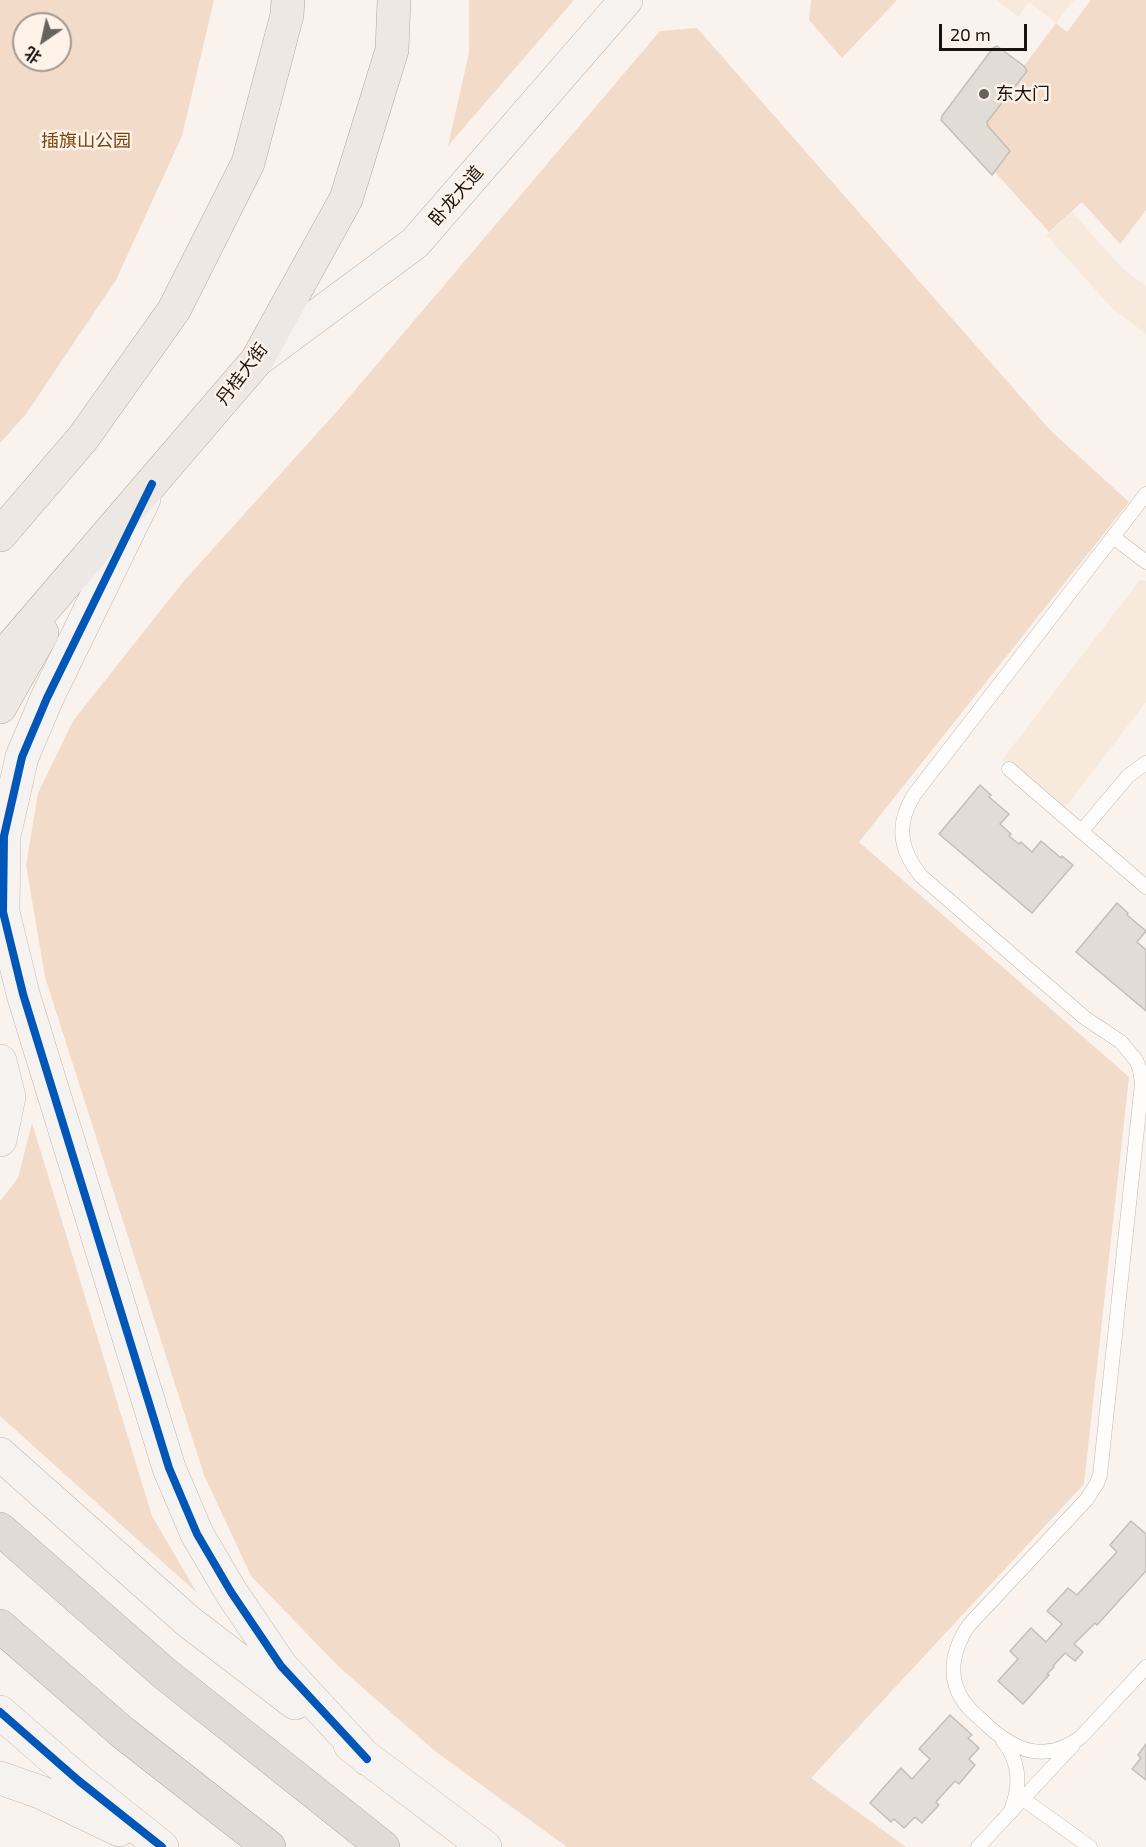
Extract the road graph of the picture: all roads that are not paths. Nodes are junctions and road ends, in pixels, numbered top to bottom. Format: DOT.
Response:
graph roads {
  1 [pos="288,0"];
  2 [pos="394,0"];
  3 [pos="626,0"];
  4 [pos="257,360"];
  5 [pos="152,484"];
  6 [pos="1146,494"];
  7 [pos="6,524"];
  8 [pos="1113,537"];
  9 [pos="1146,562"];
  10 [pos="77,571"];
  11 [pos="0,660"];
  12 [pos="0,707"];
  13 [pos="1146,763"];
  14 [pos="1009,770"];
  15 [pos="1082,832"];
  16 [pos="1146,887"];
  17 [pos="0,1061"];
  18 [pos="0,1140"];
  19 [pos="0,1454"];
  20 [pos="0,1529"];
  21 [pos="0,1626"];
  22 [pos="1146,1667"];
  23 [pos="0,1712"];
  24 [pos="1000,1737"];
  25 [pos="1081,1737"];
  26 [pos="367,1759"];
  27 [pos="0,1778"];
  28 [pos="1023,1799"];
  29 [pos="1009,1813"];
  30 [pos="154,1847"];
  31 [pos="162,1847"];
  32 [pos="269,1847"];
  33 [pos="383,1847"];
  34 [pos="485,1847"];
  35 [pos="978,1847"];
  36 [pos="1090,1847"];
  1 -- 7 [label="main road"];
  2 -- 4 [label="main road, 丹桂大街"];
  3 -- 4 [label="street, 卧龙大道"];
  4 -- 5 [label="main road, 丹桂大街"];
  5 -- 10 [label="main road, 丹桂大街"];
  5 -- 26 [label="street"];
  6 -- 8 [label="lane"];
  8 -- 9 [label="lane"];
  8 -- 24 [label="lane"];
  10 -- 11 [label="main road, 丹桂大街"];
  10 -- 12 [label="main road"];
  13 -- 15 [label="lane"];
  14 -- 15 [label="lane"];
  15 -- 16 [label="lane"];
  17 -- 18 [label="street"];
  19 -- 26 [label="street"];
  20 -- 33 [label="highway"];
  21 -- 32 [label="highway"];
  22 -- 25 [label="lane"];
  23 -- 31 [label="street"];
  24 -- 25 [label="lane"];
  24 -- 29 [label="lane"];
  25 -- 28 [label="lane"];
  26 -- 34 [label="street"];
  27 -- 30 [label="street"];
  28 -- 29 [label="lane"];
  28 -- 36 [label="lane"];
  29 -- 35 [label="lane"];
}
